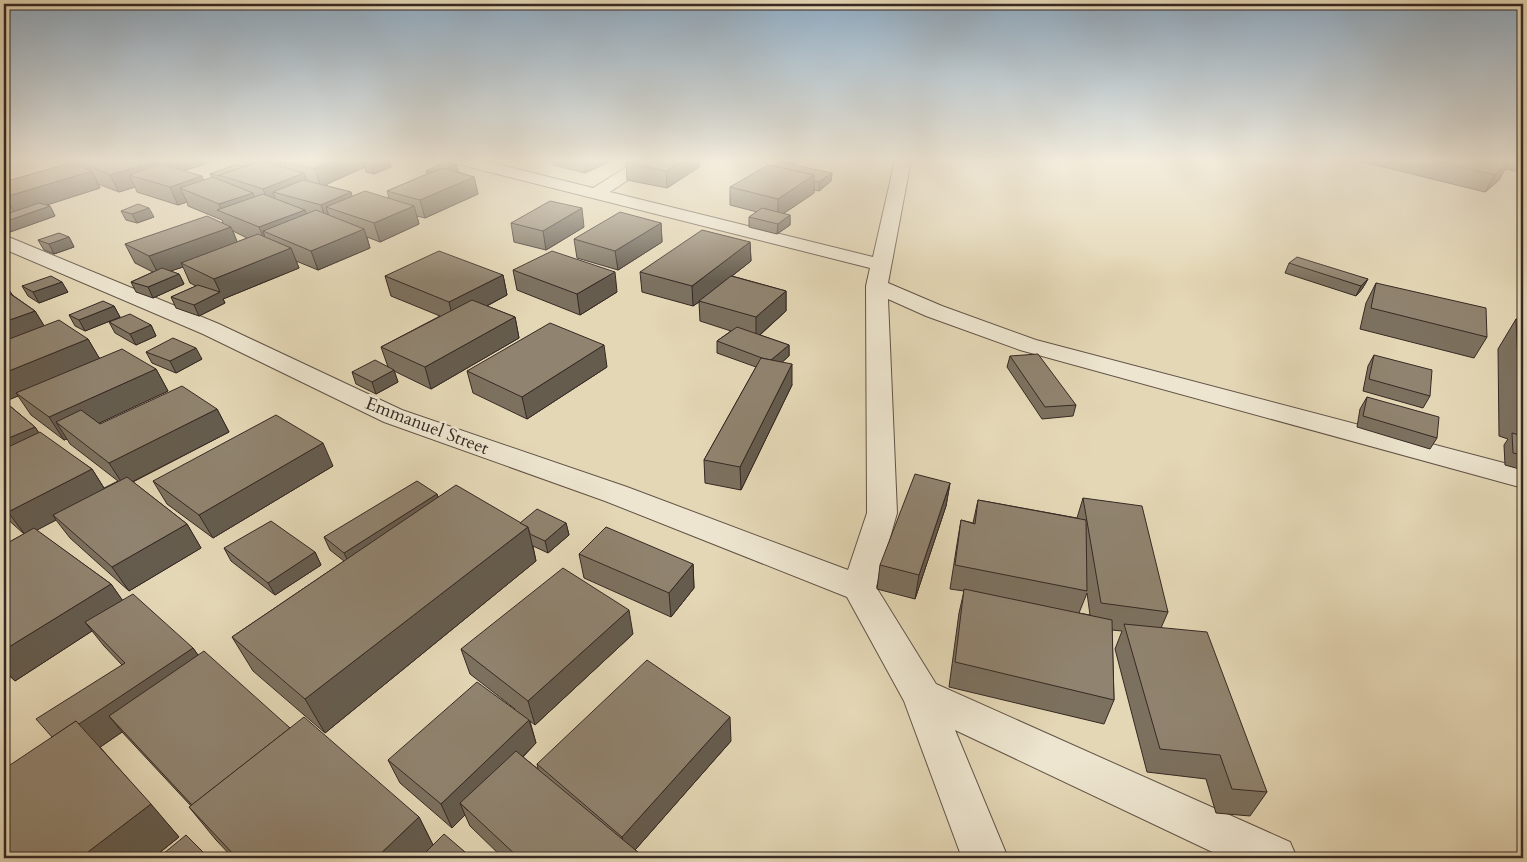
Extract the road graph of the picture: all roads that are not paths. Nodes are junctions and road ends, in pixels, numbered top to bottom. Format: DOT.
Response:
graph roads {
  1 [pos="622,200"];
  2 [pos="895,200"];
  3 [pos="4,242"];
  4 [pos="880,275"];
  5 [pos="1523,478"];
  6 [pos="860,588"];
  7 [pos="922,696"];
  8 [pos="985,858"];
  9 [pos="1274,858"];
  1 -- 4 [label="street"];
  2 -- 4 [label="street"];
  3 -- 6 [label="street, Emmanuel Street"];
  4 -- 5 [label="street"];
  4 -- 6 [label="street"];
  6 -- 7 [label="street"];
  7 -- 8 [label="street"];
  7 -- 9 [label="street"];
}
